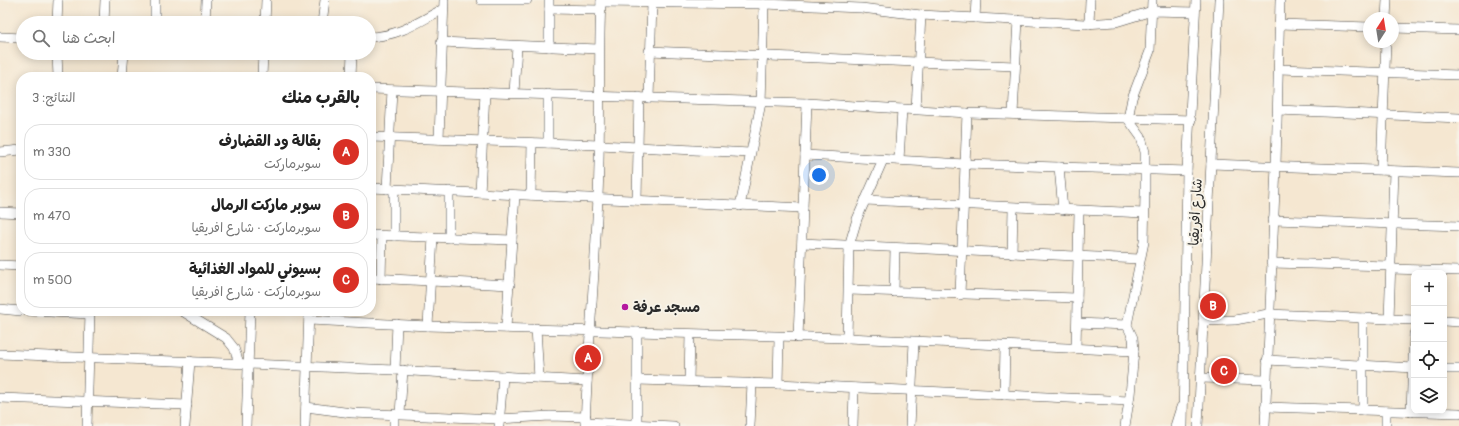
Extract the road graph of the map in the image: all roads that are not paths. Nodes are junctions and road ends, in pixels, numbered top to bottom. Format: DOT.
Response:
graph roads {
  1 [pos="58,0"];
  2 [pos="105,0"];
  3 [pos="154,0"];
  4 [pos="206,0"];
  5 [pos="266,0"];
  6 [pos="325,0"];
  7 [pos="481,0"];
  8 [pos="526,0"];
  9 [pos="976,0"];
  10 [pos="1090,0"];
  11 [pos="1152,0"];
  12 [pos="1196,0"];
  13 [pos="1219,0"];
  14 [pos="1280,0"];
  15 [pos="1387,0"];
  16 [pos="664,1"];
  17 [pos="652,3"];
  18 [pos="810,3"];
  19 [pos="601,4"];
  20 [pos="764,4"];
  21 [pos="861,4"];
  22 [pos="443,5"];
  23 [pos="549,5"];
  24 [pos="1152,11"];
  25 [pos="1195,12"];
  26 [pos="1386,12"];
  27 [pos="921,14"];
  28 [pos="57,16"];
  29 [pos="104,16"];
  30 [pos="155,16"];
  31 [pos="205,16"];
  32 [pos="265,16"];
  33 [pos="323,16"];
  34 [pos="975,18"];
  35 [pos="1018,20"];
  36 [pos="1089,24"];
  37 [pos="1280,24"];
  38 [pos="1363,27"];
  39 [pos="1399,28"];
  40 [pos="1459,30"];
  41 [pos="0,37"];
  42 [pos="376,37"];
  43 [pos="16,38"];
  44 [pos="0,41"];
  45 [pos="441,42"];
  46 [pos="517,46"];
  47 [pos="548,47"];
  48 [pos="1386,48"];
  49 [pos="598,49"];
  50 [pos="649,51"];
  51 [pos="764,55"];
  52 [pos="57,60"];
  53 [pos="123,60"];
  54 [pos="263,60"];
  55 [pos="352,60"];
  56 [pos="918,61"];
  57 [pos="1015,66"];
  58 [pos="1279,68"];
  59 [pos="58,72"];
  60 [pos="122,72"];
  61 [pos="262,72"];
  62 [pos="351,72"];
  63 [pos="1384,72"];
  64 [pos="1459,75"];
  65 [pos="376,89"];
  66 [pos="392,90"];
  67 [pos="440,91"];
  68 [pos="485,92"];
  69 [pos="514,93"];
  70 [pos="548,94"];
  71 [pos="599,96"];
  72 [pos="639,97"];
  73 [pos="649,98"];
  74 [pos="761,103"];
  75 [pos="807,103"];
  76 [pos="902,108"];
  77 [pos="916,109"];
  78 [pos="1278,110"];
  79 [pos="967,113"];
  80 [pos="1014,114"];
  81 [pos="1383,114"];
  82 [pos="1128,118"];
  83 [pos="1459,118"];
  84 [pos="1191,120"];
  85 [pos="376,137"];
  86 [pos="389,138"];
  87 [pos="439,140"];
  88 [pos="482,141"];
  89 [pos="532,143"];
  90 [pos="548,143"];
  91 [pos="600,145"];
  92 [pos="638,147"];
  93 [pos="16,150"];
  94 [pos="0,152"];
  95 [pos="750,153"];
  96 [pos="805,155"];
  97 [pos="883,160"];
  98 [pos="899,160"];
  99 [pos="965,164"];
  100 [pos="1211,164"];
  101 [pos="1276,166"];
  102 [pos="1059,167"];
  103 [pos="1144,170"];
  104 [pos="1381,170"];
  105 [pos="1394,170"];
  106 [pos="1187,171"];
  107 [pos="1459,173"];
  108 [pos="376,188"];
  109 [pos="391,189"];
  110 [pos="449,191"];
  111 [pos="480,193"];
  112 [pos="515,195"];
  113 [pos="531,195"];
  114 [pos="598,198"];
  115 [pos="637,200"];
  116 [pos="865,200"];
  117 [pos="740,206"];
  118 [pos="963,206"];
  119 [pos="803,208"];
  120 [pos="1013,208"];
  121 [pos="1063,210"];
  122 [pos="1079,211"];
  123 [pos="0,212"];
  124 [pos="1144,213"];
  125 [pos="16,214"];
  126 [pos="1273,220"];
  127 [pos="1393,224"];
  128 [pos="1459,226"];
  129 [pos="376,235"];
  130 [pos="382,236"];
  131 [pos="394,236"];
  132 [pos="433,237"];
  133 [pos="449,238"];
  134 [pos="512,240"];
  135 [pos="802,243"];
  136 [pos="849,246"];
  137 [pos="895,249"];
  138 [pos="961,252"];
  139 [pos="1012,254"];
  140 [pos="1077,256"];
  141 [pos="1140,259"];
  142 [pos="1271,263"];
  143 [pos="0,265"];
  144 [pos="16,266"];
  145 [pos="1391,267"];
  146 [pos="1459,272"];
  147 [pos="376,278"];
  148 [pos="381,279"];
  149 [pos="430,280"];
  150 [pos="510,285"];
  151 [pos="849,290"];
  152 [pos="894,292"];
  153 [pos="960,295"];
  154 [pos="1077,298"];
  155 [pos="0,310"];
  156 [pos="16,311"];
  157 [pos="1268,314"];
  158 [pos="90,316"];
  159 [pos="190,316"];
  160 [pos="249,316"];
  161 [pos="309,316"];
  162 [pos="1363,318"];
  163 [pos="1389,319"];
  164 [pos="1411,320"];
  165 [pos="1204,321"];
  166 [pos="1447,321"];
  167 [pos="1459,322"];
  168 [pos="1077,323"];
  169 [pos="397,324"];
  170 [pos="1127,325"];
  171 [pos="428,326"];
  172 [pos="506,328"];
  173 [pos="536,328"];
  174 [pos="590,330"];
  175 [pos="637,332"];
  176 [pos="690,334"];
  177 [pos="779,337"];
  178 [pos="798,338"];
  179 [pos="847,338"];
  180 [pos="914,342"];
  181 [pos="1005,346"];
  182 [pos="1076,348"];
  183 [pos="1134,351"];
  184 [pos="0,354"];
  185 [pos="88,357"];
  186 [pos="1267,360"];
  187 [pos="190,361"];
  188 [pos="244,364"];
  189 [pos="1363,365"];
  190 [pos="307,366"];
  191 [pos="1411,367"];
  192 [pos="1447,369"];
  193 [pos="1459,369"];
  194 [pos="399,370"];
  195 [pos="503,376"];
  196 [pos="539,378"];
  197 [pos="1201,378"];
  198 [pos="637,380"];
  199 [pos="1266,380"];
  200 [pos="587,381"];
  201 [pos="689,382"];
  202 [pos="752,383"];
  203 [pos="778,384"];
  204 [pos="854,388"];
  205 [pos="911,391"];
  206 [pos="1004,395"];
  207 [pos="0,398"];
  208 [pos="1183,400"];
  209 [pos="1129,401"];
  210 [pos="87,402"];
  211 [pos="187,405"];
  212 [pos="306,407"];
  213 [pos="1265,407"];
  214 [pos="1363,410"];
  215 [pos="1386,411"];
  216 [pos="1411,412"];
  217 [pos="1447,413"];
  218 [pos="1459,413"];
  219 [pos="397,414"];
  220 [pos="499,422"];
  221 [pos="585,422"];
  222 [pos="637,425"];
  223 [pos="87,426"];
  224 [pos="186,426"];
  225 [pos="246,426"];
  226 [pos="305,426"];
  227 [pos="394,426"];
  228 [pos="674,426"];
  229 [pos="750,426"];
  230 [pos="853,426"];
  231 [pos="910,426"];
  232 [pos="1125,426"];
  233 [pos="1175,426"];
  234 [pos="1183,426"];
  235 [pos="1198,426"];
  236 [pos="1265,426"];
  237 [pos="1386,426"];
  1 -- 28 [label="street"];
  2 -- 29 [label="street"];
  3 -- 30 [label="street"];
  4 -- 31 [label="street"];
  5 -- 32 [label="street"];
  6 -- 33 [label="street"];
  7 -- 8 [label="street"];
  9 -- 34 [label="street"];
  10 -- 36 [label="street"];
  11 -- 24 [label="street"];
  12 -- 25 [label="street, شارع افريقيا"];
  13 -- 100 [label="street, شارع افريقيا"];
  14 -- 37 [label="street"];
  15 -- 26 [label="street"];
  16 -- 17 [label="street"];
  16 -- 20 [label="street"];
  17 -- 19 [label="street"];
  17 -- 50 [label="street"];
  18 -- 20 [label="street"];
  18 -- 21 [label="street"];
  19 -- 23 [label="street"];
  19 -- 49 [label="street"];
  20 -- 51 [label="street"];
  21 -- 27 [label="street"];
  22 -- 42 [label="street"];
  22 -- 45 [label="street"];
  23 -- 47 [label="street"];
  24 -- 25 [label="street"];
  24 -- 36 [label="street"];
  24 -- 82 [label="street"];
  25 -- 84 [label="street, شارع افريقيا"];
  27 -- 34 [label="street"];
  27 -- 56 [label="street"];
  34 -- 35 [label="street"];
  35 -- 36 [label="street"];
  35 -- 57 [label="street"];
  37 -- 38 [label="street"];
  37 -- 58 [label="street"];
  39 -- 40 [label="street"];
  41 -- 43 [label="street"];
  41 -- 44 [label="street"];
  45 -- 46 [label="street"];
  45 -- 67 [label="street"];
  46 -- 47 [label="street"];
  46 -- 69 [label="street"];
  47 -- 49 [label="street"];
  48 -- 63 [label="street"];
  49 -- 71 [label="street"];
  50 -- 51 [label="street"];
  50 -- 73 [label="street"];
  51 -- 56 [label="street"];
  51 -- 74 [label="street"];
  52 -- 59 [label="street"];
  53 -- 60 [label="street"];
  54 -- 61 [label="street"];
  55 -- 62 [label="street"];
  56 -- 57 [label="street"];
  56 -- 77 [label="street"];
  57 -- 80 [label="street"];
  58 -- 63 [label="street"];
  58 -- 78 [label="street"];
  63 -- 64 [label="street"];
  63 -- 81 [label="street"];
  65 -- 66 [label="street"];
  66 -- 67 [label="street"];
  66 -- 86 [label="street"];
  67 -- 68 [label="street"];
  67 -- 87 [label="street"];
  68 -- 69 [label="street"];
  68 -- 88 [label="street"];
  69 -- 70 [label="street"];
  70 -- 71 [label="street"];
  70 -- 90 [label="street"];
  71 -- 72 [label="street"];
  71 -- 91 [label="street"];
  72 -- 73 [label="street"];
  72 -- 92 [label="street"];
  73 -- 74 [label="street"];
  74 -- 75 [label="street"];
  74 -- 95 [label="street"];
  75 -- 76 [label="street"];
  75 -- 96 [label="street"];
  76 -- 77 [label="street"];
  76 -- 98 [label="street"];
  77 -- 79 [label="street"];
  78 -- 81 [label="street"];
  78 -- 101 [label="street"];
  79 -- 80 [label="street"];
  79 -- 99 [label="street"];
  80 -- 82 [label="street"];
  81 -- 83 [label="street"];
  81 -- 104 [label="street"];
  82 -- 84 [label="street"];
  82 -- 103 [label="street"];
  84 -- 106 [label="street, شارع افريقيا"];
  85 -- 86 [label="street"];
  86 -- 87 [label="street"];
  86 -- 109 [label="street"];
  87 -- 88 [label="street"];
  88 -- 89 [label="street"];
  88 -- 111 [label="street"];
  89 -- 90 [label="street"];
  89 -- 113 [label="street"];
  90 -- 91 [label="street"];
  91 -- 92 [label="street"];
  91 -- 114 [label="street"];
  92 -- 95 [label="street"];
  92 -- 115 [label="street"];
  93 -- 94 [label="street"];
  95 -- 117 [label="street"];
  96 -- 97 [label="street"];
  96 -- 119 [label="street"];
  97 -- 98 [label="street"];
  97 -- 116 [label="street"];
  98 -- 99 [label="street"];
  99 -- 102 [label="street"];
  99 -- 118 [label="street"];
  100 -- 101 [label="street"];
  100 -- 165 [label="street, شارع افريقيا"];
  101 -- 104 [label="street"];
  101 -- 126 [label="street"];
  102 -- 103 [label="street"];
  102 -- 121 [label="street"];
  103 -- 106 [label="street"];
  103 -- 124 [label="street"];
  104 -- 105 [label="street"];
  105 -- 107 [label="street"];
  105 -- 127 [label="street"];
  106 -- 208 [label="street, شارع افريقيا"];
  108 -- 109 [label="street"];
  109 -- 110 [label="street"];
  109 -- 131 [label="street"];
  110 -- 111 [label="street"];
  110 -- 133 [label="street"];
  111 -- 112 [label="street"];
  112 -- 113 [label="street"];
  112 -- 134 [label="street"];
  113 -- 114 [label="street"];
  114 -- 115 [label="street"];
  114 -- 174 [label="street"];
  115 -- 117 [label="street"];
  116 -- 118 [label="street"];
  116 -- 136 [label="street"];
  117 -- 119 [label="street"];
  118 -- 120 [label="street"];
  118 -- 138 [label="street"];
  119 -- 135 [label="street"];
  120 -- 121 [label="street"];
  120 -- 139 [label="street"];
  121 -- 122 [label="street"];
  122 -- 124 [label="street"];
  122 -- 140 [label="street"];
  123 -- 125 [label="street"];
  124 -- 141 [label="street"];
  126 -- 127 [label="street"];
  126 -- 142 [label="street"];
  127 -- 128 [label="street"];
  127 -- 145 [label="street"];
  129 -- 130 [label="street"];
  130 -- 131 [label="street"];
  130 -- 148 [label="street"];
  131 -- 132 [label="street"];
  132 -- 133 [label="street"];
  132 -- 149 [label="street"];
  133 -- 134 [label="street"];
  134 -- 150 [label="street"];
  135 -- 136 [label="street"];
  135 -- 178 [label="street"];
  136 -- 137 [label="street"];
  136 -- 151 [label="street"];
  137 -- 138 [label="street"];
  137 -- 152 [label="street"];
  138 -- 139 [label="street"];
  138 -- 153 [label="street"];
  139 -- 140 [label="street"];
  140 -- 141 [label="street"];
  140 -- 154 [label="street"];
  141 -- 170 [label="street"];
  142 -- 145 [label="street"];
  142 -- 157 [label="street"];
  143 -- 144 [label="street"];
  145 -- 146 [label="street"];
  145 -- 163 [label="street"];
  147 -- 148 [label="street"];
  148 -- 149 [label="street"];
  149 -- 150 [label="street"];
  149 -- 171 [label="street"];
  150 -- 172 [label="street"];
  151 -- 152 [label="street"];
  151 -- 179 [label="street"];
  152 -- 153 [label="street"];
  153 -- 154 [label="street"];
  154 -- 168 [label="street"];
  155 -- 156 [label="street"];
  157 -- 162 [label="street"];
  157 -- 165 [label="street"];
  157 -- 186 [label="street"];
  158 -- 185 [label="street"];
  159 -- 188 [label="street"];
  160 -- 188 [label="street"];
  161 -- 169 [label="street"];
  161 -- 190 [label="street"];
  162 -- 163 [label="street"];
  162 -- 189 [label="street"];
  163 -- 164 [label="street"];
  165 -- 197 [label="street, شارع افريقيا"];
  166 -- 167 [label="street"];
  168 -- 170 [label="street"];
  168 -- 182 [label="street"];
  169 -- 171 [label="street"];
  169 -- 194 [label="street"];
  170 -- 183 [label="street"];
  171 -- 172 [label="street"];
  172 -- 173 [label="street"];
  173 -- 174 [label="street"];
  173 -- 196 [label="street"];
  174 -- 175 [label="street"];
  174 -- 200 [label="street"];
  175 -- 176 [label="street"];
  175 -- 198 [label="street"];
  176 -- 177 [label="street"];
  176 -- 201 [label="street"];
  177 -- 178 [label="street"];
  177 -- 203 [label="street"];
  178 -- 179 [label="street"];
  179 -- 180 [label="street"];
  180 -- 181 [label="street"];
  180 -- 205 [label="street"];
  181 -- 182 [label="street"];
  181 -- 206 [label="street"];
  182 -- 183 [label="street"];
  183 -- 209 [label="street"];
  184 -- 185 [label="street"];
  185 -- 187 [label="street"];
  185 -- 210 [label="street"];
  186 -- 189 [label="street"];
  186 -- 199 [label="street"];
  187 -- 188 [label="street"];
  187 -- 211 [label="street"];
  188 -- 190 [label="street"];
  188 -- 225 [label="street"];
  189 -- 191 [label="street"];
  189 -- 214 [label="street"];
  190 -- 194 [label="street"];
  190 -- 212 [label="street"];
  192 -- 193 [label="street"];
  194 -- 195 [label="street"];
  194 -- 219 [label="street"];
  195 -- 196 [label="street"];
  195 -- 220 [label="street"];
  196 -- 200 [label="street"];
  197 -- 199 [label="street"];
  197 -- 235 [label="street, شارع افريقيا"];
  198 -- 201 [label="street"];
  198 -- 222 [label="street"];
  199 -- 213 [label="street"];
  200 -- 221 [label="street"];
  201 -- 202 [label="street"];
  202 -- 203 [label="street"];
  202 -- 229 [label="street"];
  203 -- 204 [label="street"];
  204 -- 205 [label="street"];
  204 -- 230 [label="street"];
  205 -- 206 [label="street"];
  205 -- 231 [label="street"];
  206 -- 209 [label="street"];
  207 -- 210 [label="street"];
  208 -- 233 [label="street"];
  208 -- 234 [label="street, شارع افريقيا"];
  209 -- 232 [label="street"];
  210 -- 211 [label="street"];
  210 -- 223 [label="street"];
  211 -- 224 [label="street"];
  212 -- 219 [label="street"];
  212 -- 226 [label="street"];
  213 -- 214 [label="street"];
  213 -- 236 [label="street"];
  214 -- 215 [label="street"];
  215 -- 216 [label="street"];
  215 -- 237 [label="street"];
  217 -- 218 [label="street"];
  219 -- 220 [label="street"];
  219 -- 227 [label="street"];
  220 -- 221 [label="street"];
  221 -- 222 [label="street"];
  222 -- 228 [label="street"];
}
